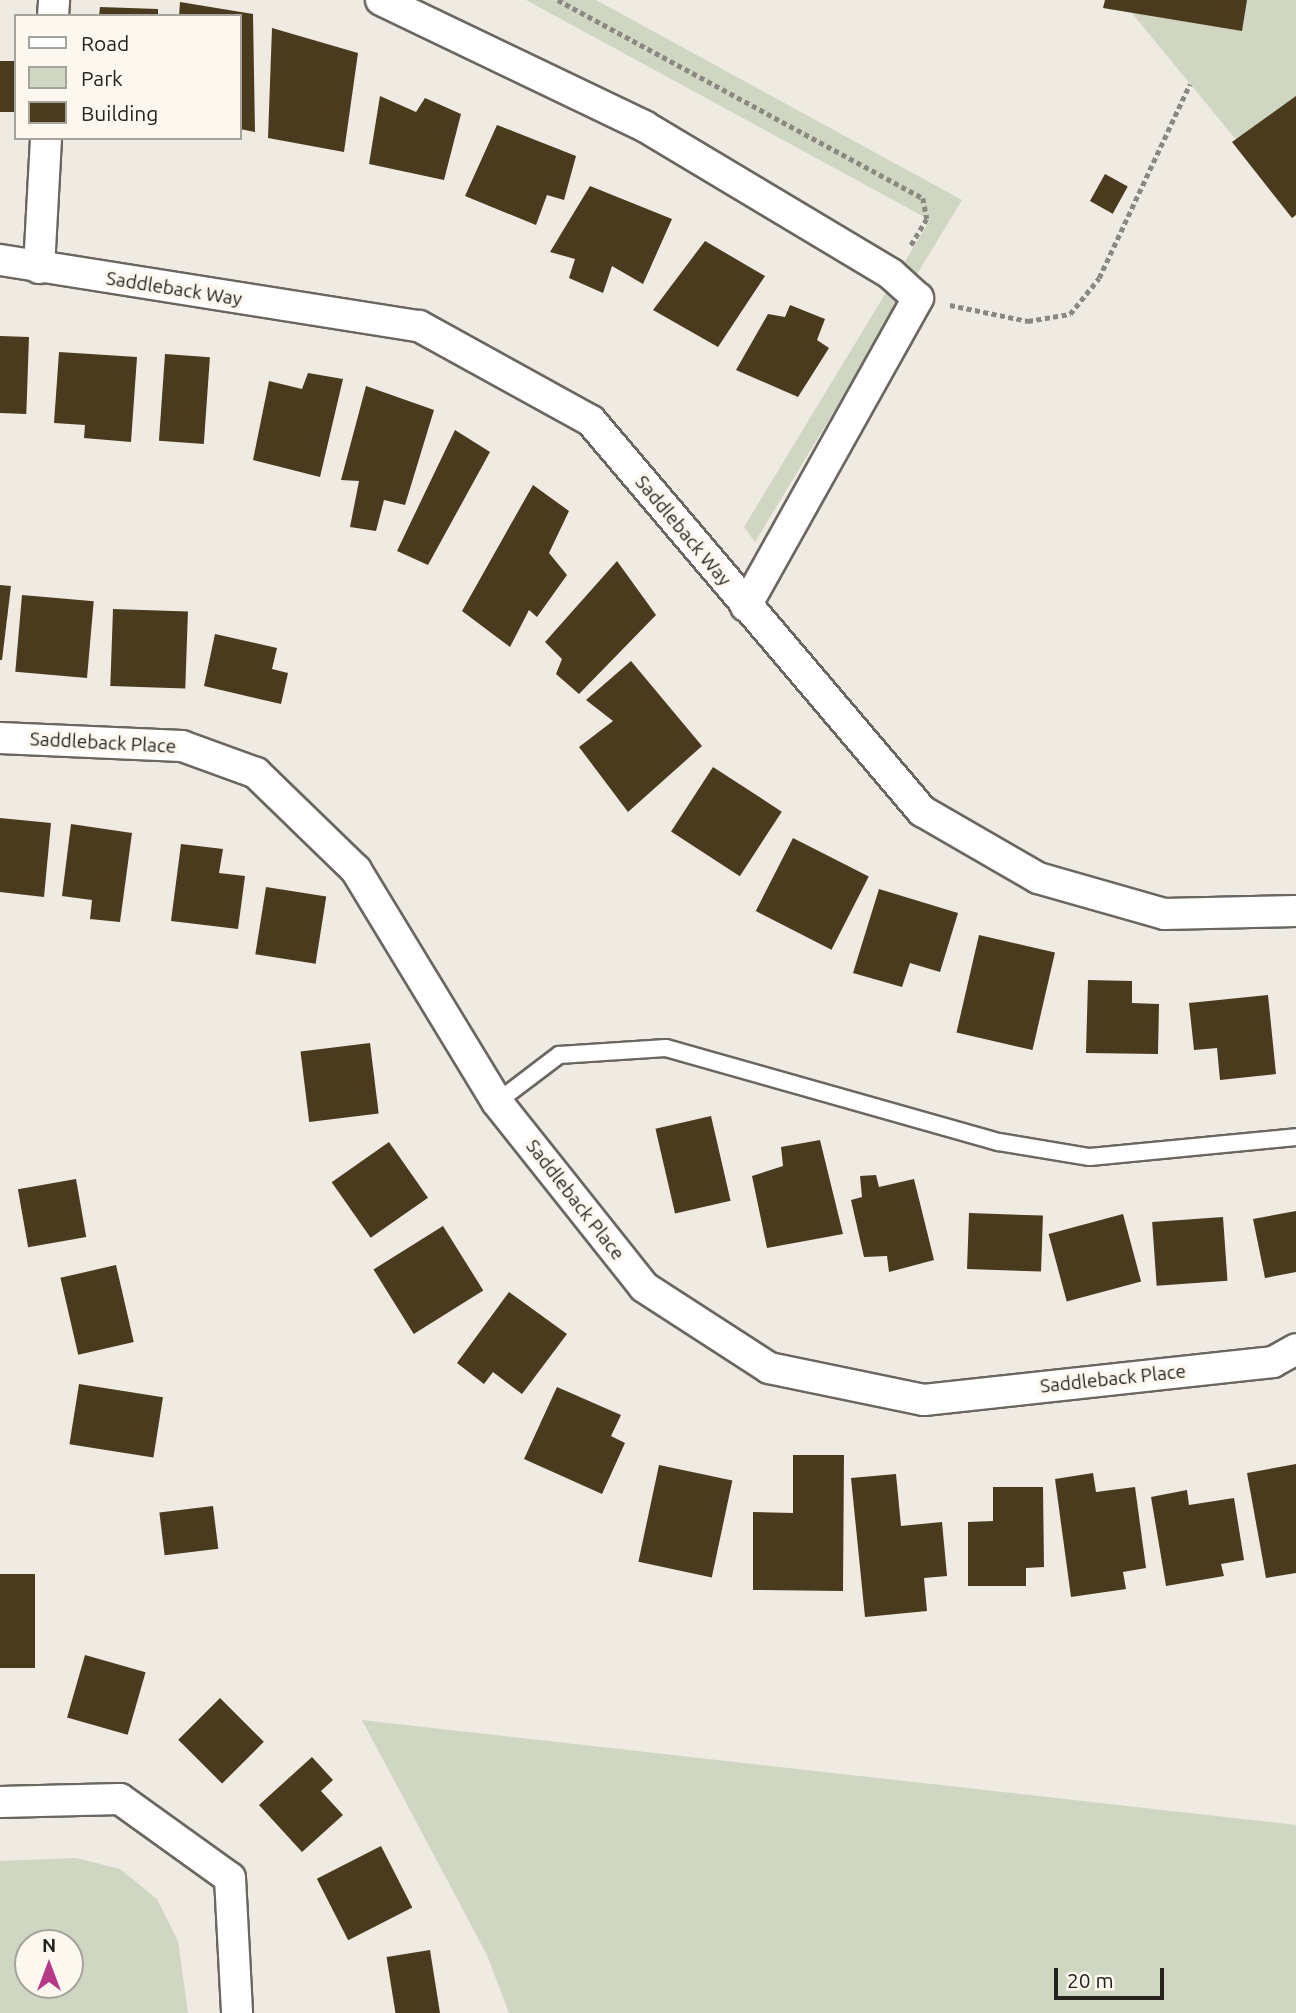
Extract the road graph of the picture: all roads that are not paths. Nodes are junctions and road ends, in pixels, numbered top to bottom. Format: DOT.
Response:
graph roads {
  1 [pos="382,0"];
  2 [pos="46,140"];
  3 [pos="0,260"];
  4 [pos="39,268"];
  5 [pos="746,606"];
  6 [pos="0,738"];
  7 [pos="1296,911"];
  8 [pos="497,1102"];
  9 [pos="1296,1137"];
  10 [pos="1296,1349"];
  11 [pos="0,1802"];
  12 [pos="237,2013"];
  1 -- 5 [label="street"];
  2 -- 4 [label="street"];
  3 -- 4 [label="street, Saddleback Way"];
  4 -- 5 [label="street, Saddleback Way"];
  5 -- 7 [label="street, Saddleback Way"];
  6 -- 8 [label="street, Saddleback Place"];
  8 -- 9 [label="lane"];
  8 -- 10 [label="street, Saddleback Place"];
  11 -- 12 [label="street"];
}
